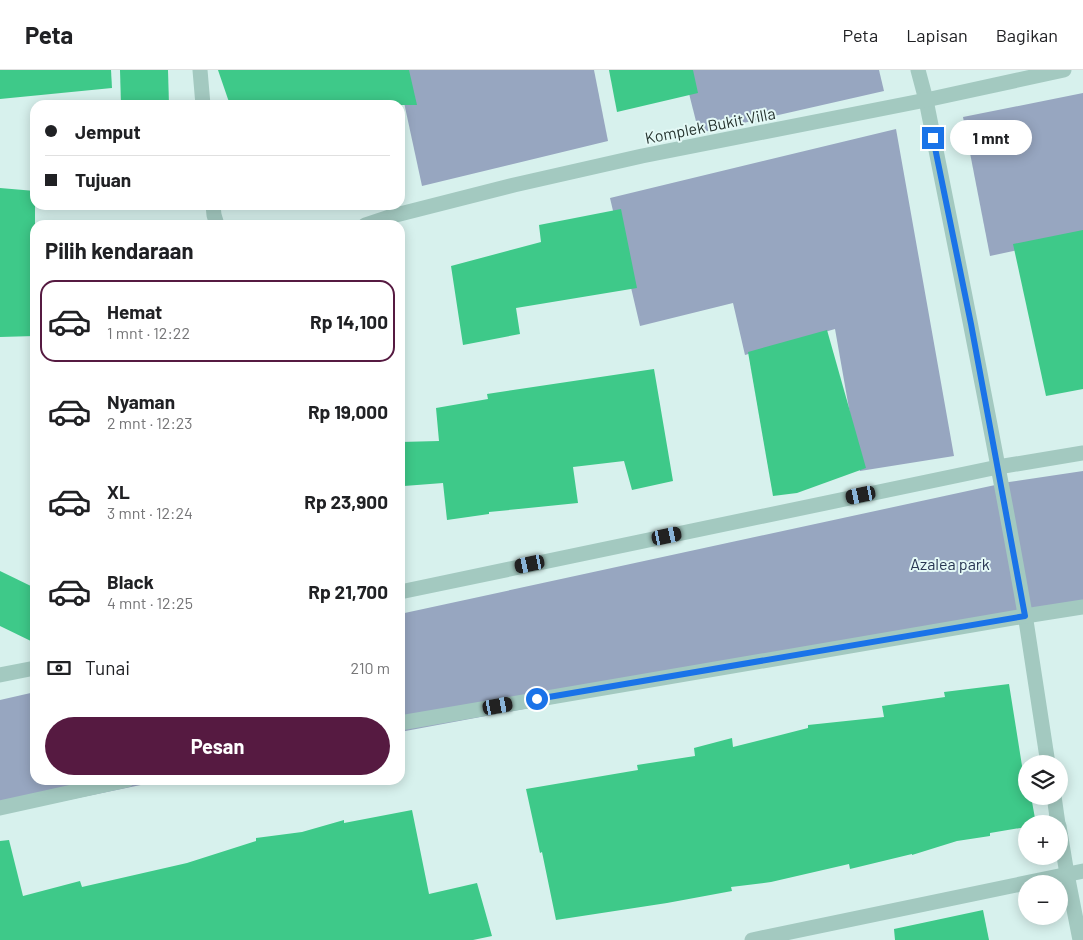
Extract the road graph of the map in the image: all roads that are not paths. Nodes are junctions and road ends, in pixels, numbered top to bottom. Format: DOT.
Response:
graph roads {
  1 [pos="200,70"];
  2 [pos="918,70"];
  3 [pos="1064,70"];
  4 [pos="203,100"];
  5 [pos="926,100"];
  6 [pos="380,220"];
  7 [pos="1083,453"];
  8 [pos="998,467"];
  9 [pos="405,591"];
  10 [pos="1083,607"];
  11 [pos="1025,616"];
  12 [pos="30,669"];
  13 [pos="0,675"];
  14 [pos="405,722"];
  15 [pos="1047,755"];
  16 [pos="104,785"];
  17 [pos="0,808"];
  18 [pos="1066,865"];
  19 [pos="1083,871"];
  20 [pos="1067,874"];
  21 [pos="752,940"];
  22 [pos="1080,940"];
  1 -- 4 [label="street"];
  2 -- 5 [label="street"];
  3 -- 5 [label="street, Komplek Bukit Villa"];
  5 -- 6 [label="street, Komplek Bukit Villa"];
  5 -- 8 [label="street"];
  7 -- 8 [label="street"];
  8 -- 9 [label="street"];
  8 -- 11 [label="street"];
  10 -- 11 [label="street"];
  11 -- 14 [label="street"];
  11 -- 15 [label="street"];
  12 -- 13 [label="street"];
  16 -- 17 [label="street"];
  18 -- 20 [label="street"];
  19 -- 20 [label="street"];
  20 -- 21 [label="street"];
  20 -- 22 [label="street"];
}
